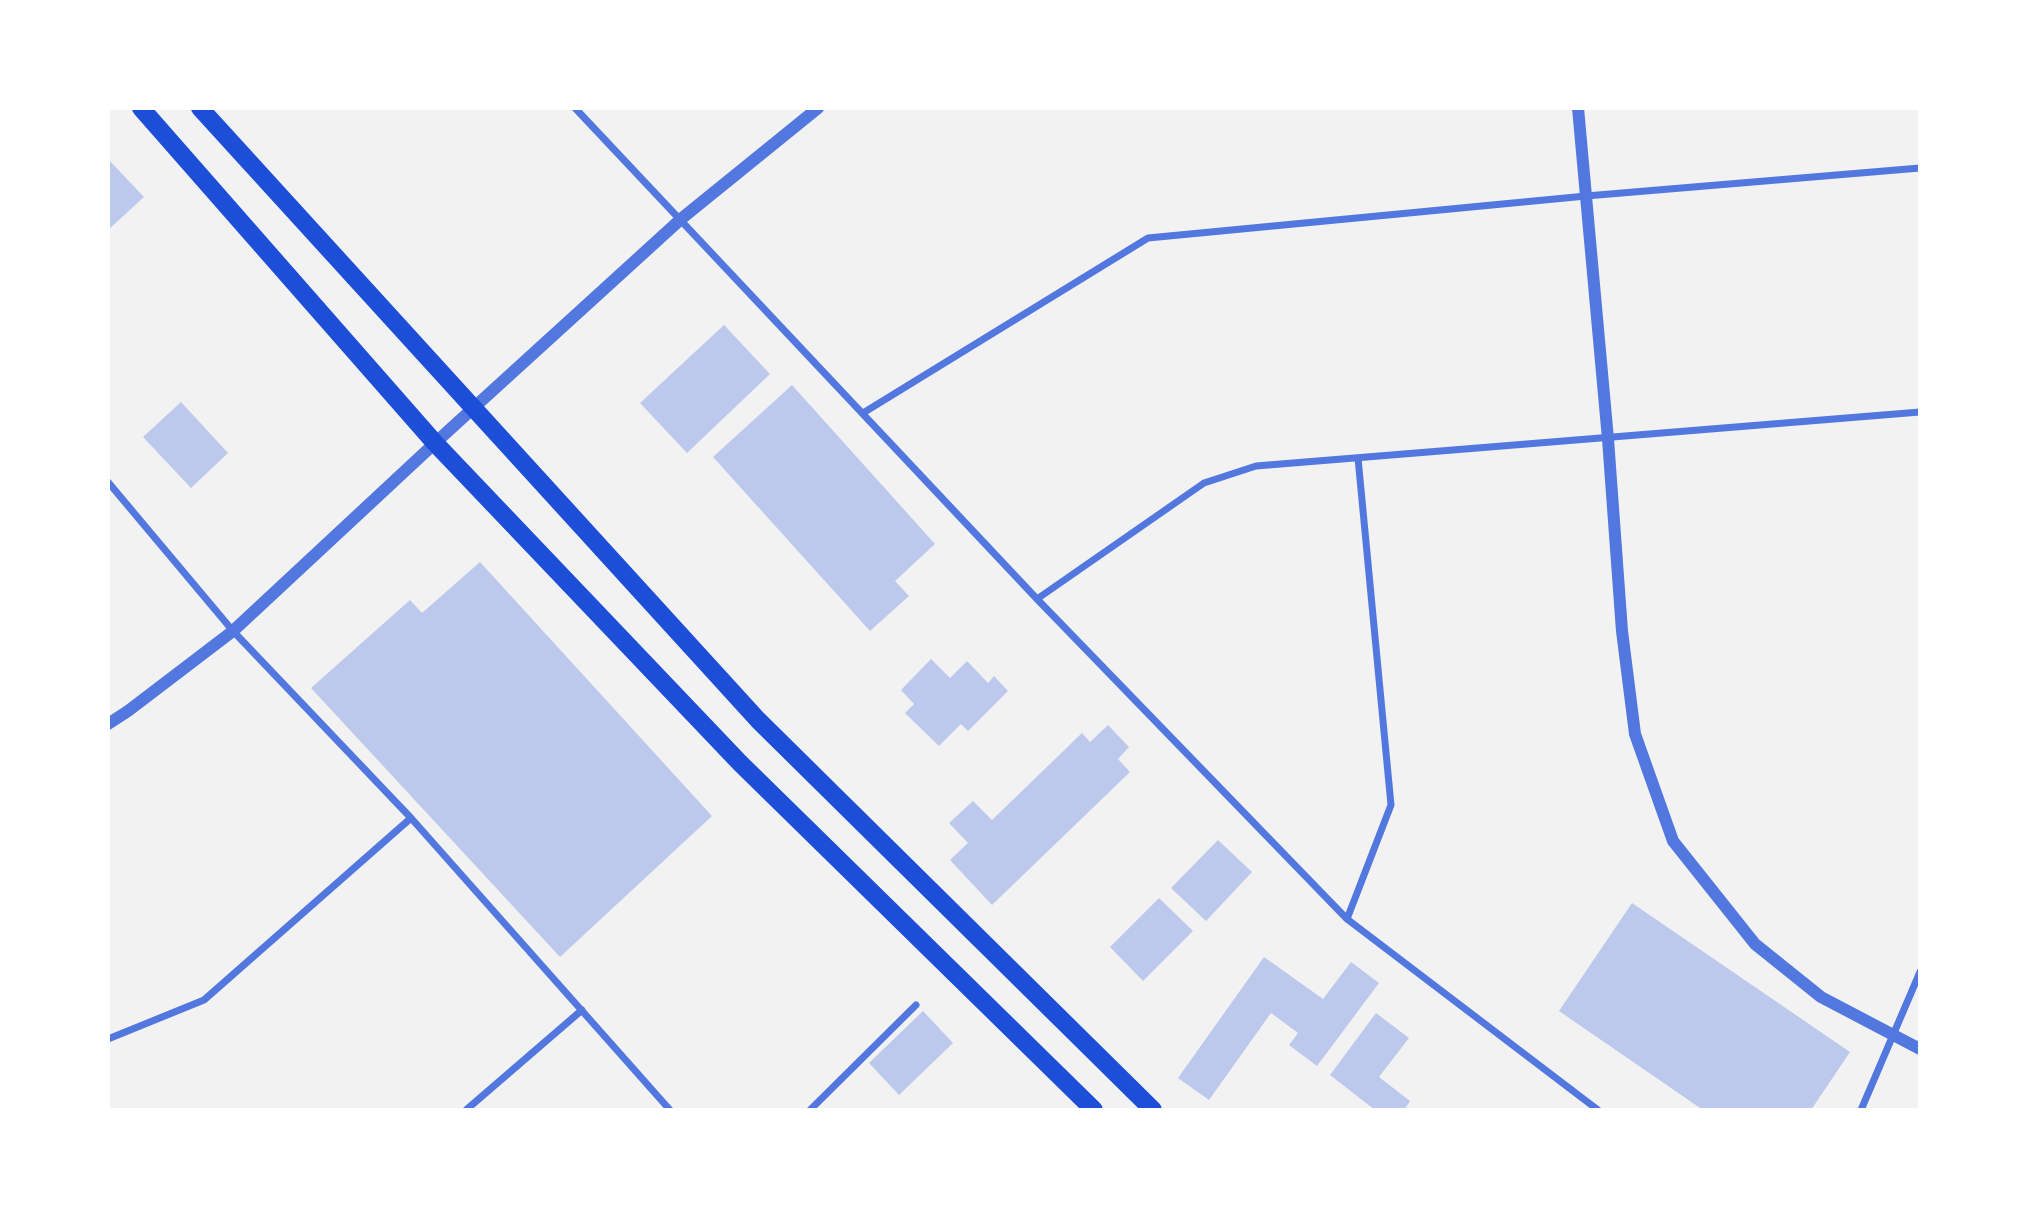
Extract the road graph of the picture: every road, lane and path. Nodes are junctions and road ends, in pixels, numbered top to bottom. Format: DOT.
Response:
graph roads {
  1 [pos="141,108"];
  2 [pos="200,108"];
  3 [pos="575,108"];
  4 [pos="818,108"];
  5 [pos="1578,108"];
  6 [pos="1920,168"];
  7 [pos="1586,196"];
  8 [pos="681,219"];
  9 [pos="472,409"];
  10 [pos="863,412"];
  11 [pos="1920,412"];
  12 [pos="1608,439"];
  13 [pos="435,443"];
  14 [pos="1358,458"];
  15 [pos="108,482"];
  16 [pos="1037,599"];
  17 [pos="233,631"];
  18 [pos="108,724"];
  19 [pos="411,818"];
  20 [pos="1347,919"];
  21 [pos="1920,972"];
  22 [pos="916,1005"];
  23 [pos="582,1010"];
  24 [pos="1891,1035"];
  25 [pos="108,1039"];
  26 [pos="1920,1049"];
  27 [pos="466,1110"];
  28 [pos="670,1110"];
  29 [pos="810,1110"];
  30 [pos="1094,1110"];
  31 [pos="1153,1110"];
  32 [pos="1598,1110"];
  33 [pos="1861,1110"];
  1 -- 13 [label="main road"];
  2 -- 9 [label="main road"];
  3 -- 8 [label="street"];
  4 -- 8 [label="street"];
  5 -- 7 [label="street"];
  6 -- 7 [label="street"];
  7 -- 10 [label="street"];
  7 -- 12 [label="street"];
  8 -- 9 [label="street"];
  8 -- 10 [label="street"];
  9 -- 13 [label="street"];
  9 -- 31 [label="main road"];
  10 -- 16 [label="street"];
  11 -- 12 [label="street"];
  12 -- 14 [label="street"];
  12 -- 24 [label="street"];
  13 -- 17 [label="street"];
  13 -- 30 [label="main road"];
  14 -- 16 [label="street"];
  14 -- 20 [label="street"];
  15 -- 17 [label="street"];
  16 -- 20 [label="street"];
  17 -- 18 [label="street"];
  17 -- 19 [label="street"];
  19 -- 23 [label="street"];
  19 -- 25 [label="street"];
  20 -- 32 [label="street"];
  21 -- 24 [label="street"];
  22 -- 29 [label="street"];
  23 -- 27 [label="street"];
  23 -- 28 [label="street"];
  24 -- 26 [label="street"];
  24 -- 33 [label="street"];
}
